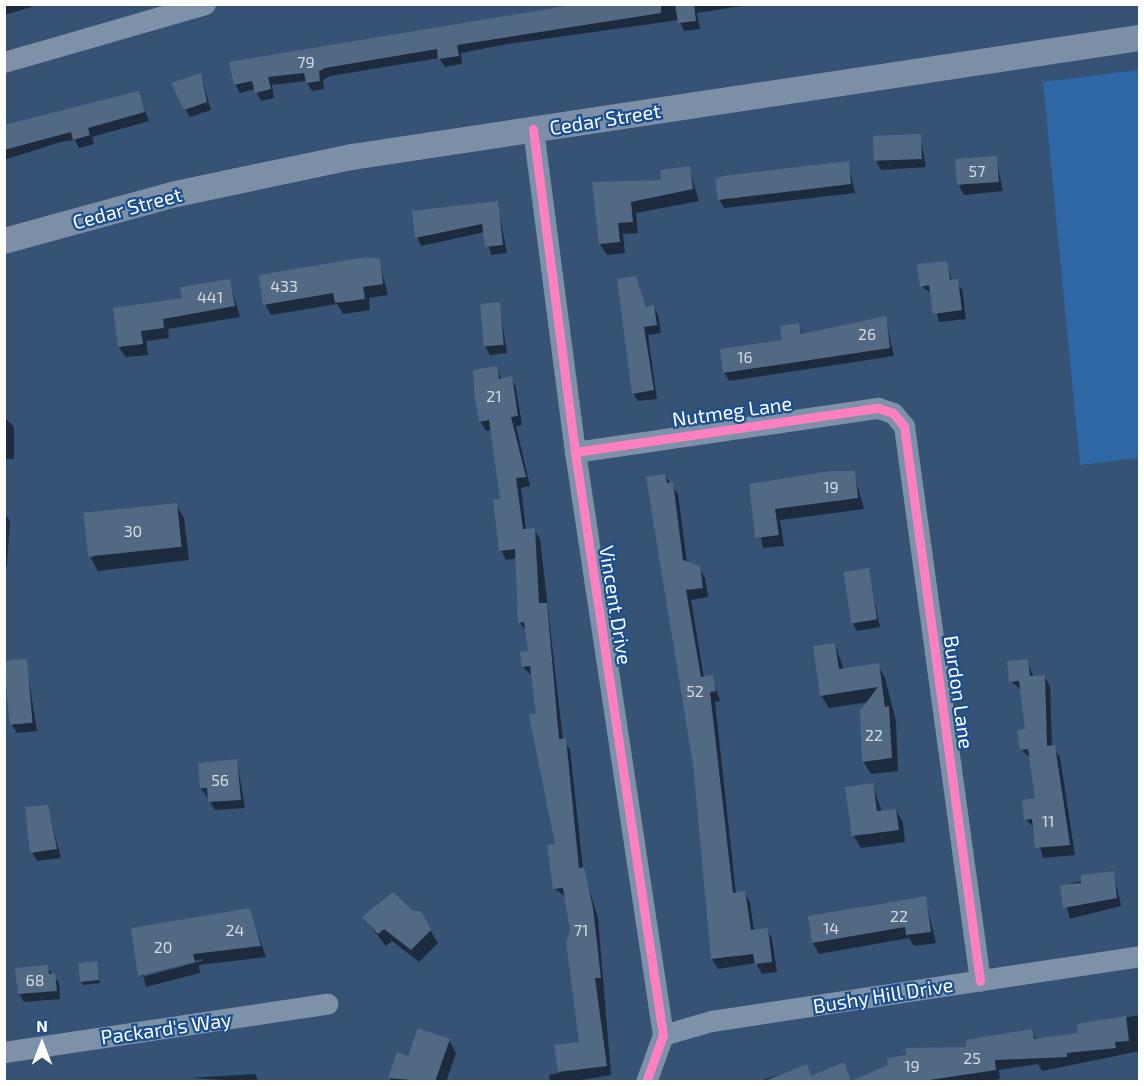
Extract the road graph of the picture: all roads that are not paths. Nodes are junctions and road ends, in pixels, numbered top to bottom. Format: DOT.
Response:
graph roads {
  1 [pos="205,4"];
  2 [pos="1140,38"];
  3 [pos="4,62"];
  4 [pos="533,129"];
  5 [pos="4,241"];
  6 [pos="893,413"];
  7 [pos="575,452"];
  8 [pos="1140,956"];
  9 [pos="980,981"];
  10 [pos="327,1004"];
  11 [pos="663,1035"];
  12 [pos="4,1052"];
  13 [pos="646,1082"];
  1 -- 3 [label="street"];
  2 -- 4 [label="main road, Cedar Street"];
  4 -- 5 [label="main road, Cedar Street"];
  4 -- 7 [label="street, Vincent Drive"];
  6 -- 7 [label="street, Nutmeg Lane"];
  6 -- 9 [label="street, Burdon Lane"];
  7 -- 11 [label="street, Vincent Drive"];
  8 -- 9 [label="street, Bushy Hill Drive"];
  9 -- 11 [label="street, Bushy Hill Drive"];
  10 -- 12 [label="street, Packard's Way"];
  11 -- 13 [label="street, Vincent Drive"];
}
